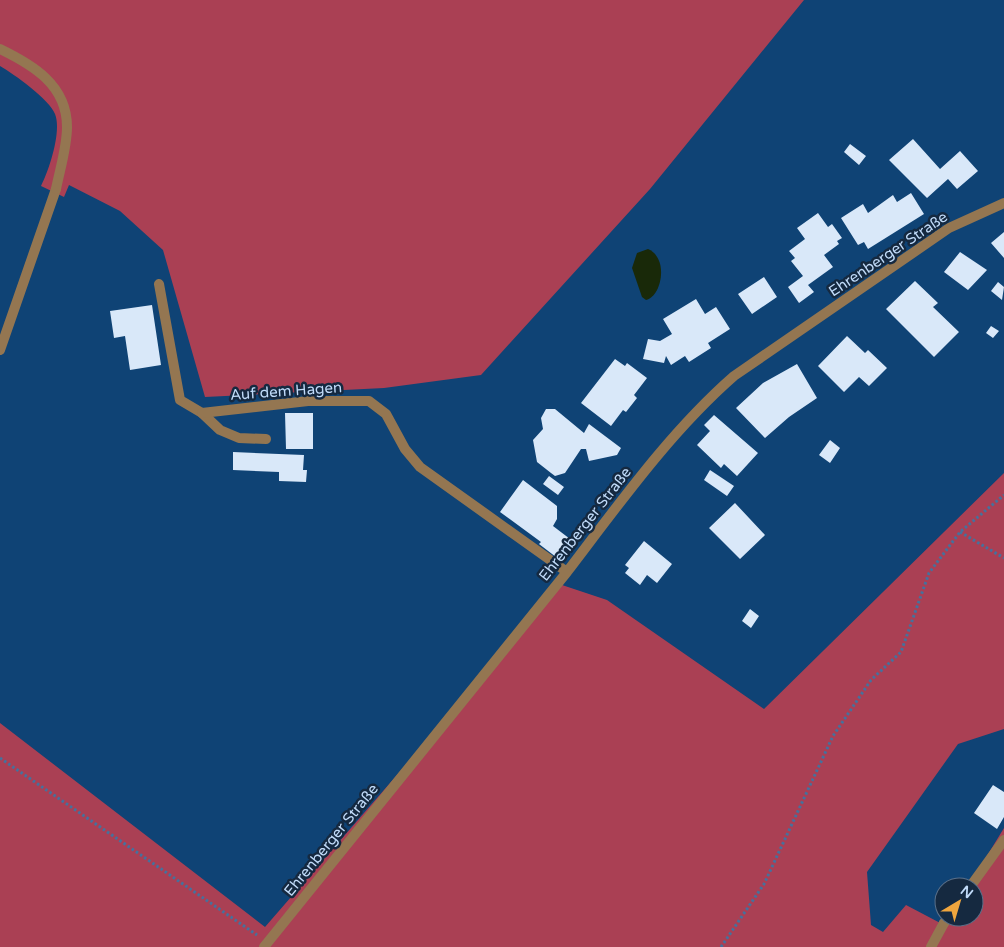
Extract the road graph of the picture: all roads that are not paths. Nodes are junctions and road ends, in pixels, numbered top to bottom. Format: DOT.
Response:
graph roads {
  1 [pos="0,49"];
  2 [pos="1004,203"];
  3 [pos="159,284"];
  4 [pos="0,350"];
  5 [pos="202,413"];
  6 [pos="266,439"];
  7 [pos="567,572"];
  8 [pos="1004,840"];
  9 [pos="977,877"];
  10 [pos="942,927"];
  11 [pos="266,945"];
  12 [pos="931,947"];
  1 -- 4 [label="street"];
  2 -- 7 [label="street, Ehrenberger Straße"];
  3 -- 5 [label="street"];
  5 -- 6 [label="street"];
  5 -- 7 [label="street, Auf dem Hagen"];
  7 -- 11 [label="street, Ehrenberger Straße"];
  8 -- 9 [label="street"];
  10 -- 12 [label="street"];
}
